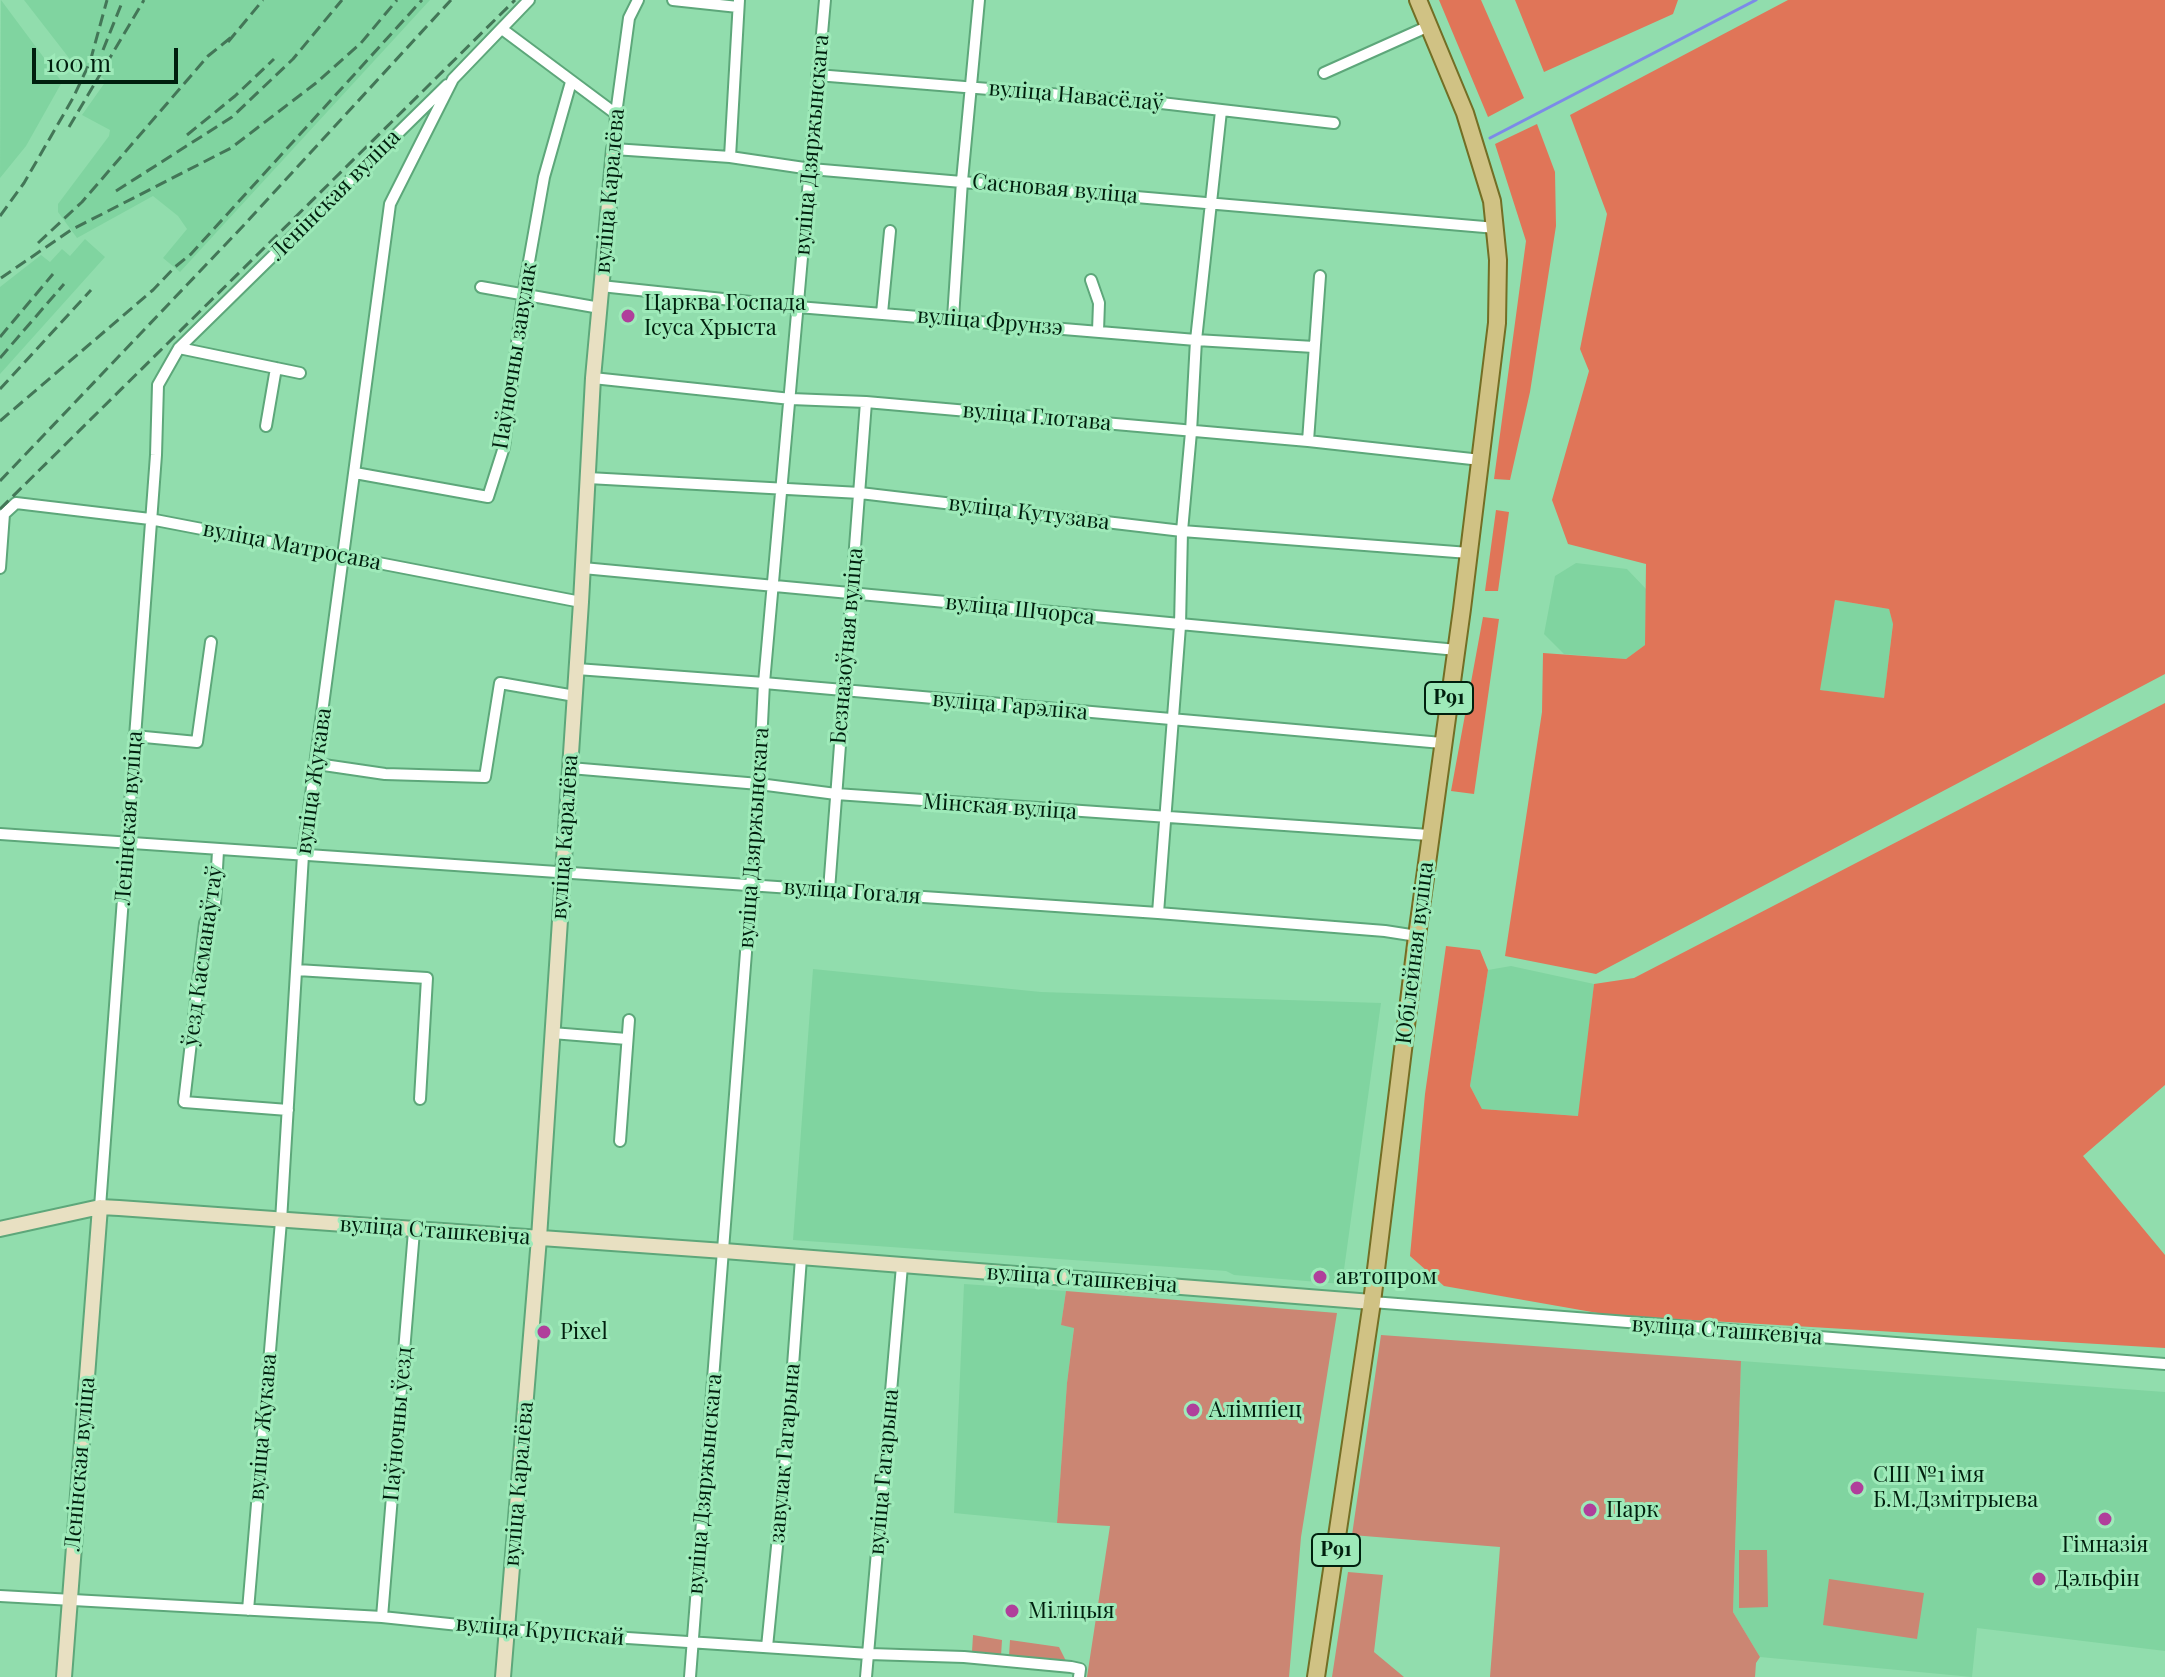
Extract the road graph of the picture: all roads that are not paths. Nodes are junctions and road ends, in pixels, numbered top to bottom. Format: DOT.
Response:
graph roads {
  1 [pos="529,0"];
  2 [pos="638,0"];
  3 [pos="673,0"];
  4 [pos="825,0"];
  5 [pos="979,0"];
  6 [pos="1418,0"];
  7 [pos="739,4"];
  8 [pos="1429,26"];
  9 [pos="502,29"];
  10 [pos="1324,73"];
  11 [pos="817,75"];
  12 [pos="453,79"];
  13 [pos="571,82"];
  14 [pos="971,87"];
  15 [pos="1221,111"];
  16 [pos="616,114"];
  17 [pos="1334,123"];
  18 [pos="614,149"];
  19 [pos="730,157"];
  20 [pos="811,169"];
  21 [pos="962,181"];
  22 [pos="1210,202"];
  23 [pos="1496,228"];
  24 [pos="890,231"];
  25 [pos="1320,276"];
  26 [pos="1091,280"];
  27 [pos="601,286"];
  28 [pos="481,287"];
  29 [pos="523,295"];
  30 [pos="798,307"];
  31 [pos="600,308"];
  32 [pos="882,313"];
  33 [pos="953,318"];
  34 [pos="1098,331"];
  35 [pos="1196,340"];
  36 [pos="1314,347"];
  37 [pos="179,348"];
  38 [pos="276,368"];
  39 [pos="300,373"];
  40 [pos="593,378"];
  41 [pos="791,399"];
  42 [pos="866,402"];
  43 [pos="266,426"];
  44 [pos="1191,432"];
  45 [pos="1308,441"];
  46 [pos="1481,460"];
  47 [pos="355,473"];
  48 [pos="588,478"];
  49 [pos="782,488"];
  50 [pos="860,493"];
  51 [pos="150,519"];
  52 [pos="1182,531"];
  53 [pos="1469,553"];
  54 [pos="344,555"];
  55 [pos="0,568"];
  56 [pos="583,568"];
  57 [pos="773,586"];
  58 [pos="851,592"];
  59 [pos="581,602"];
  60 [pos="1180,626"];
  61 [pos="211,642"];
  62 [pos="1457,650"];
  63 [pos="577,669"];
  64 [pos="764,683"];
  65 [pos="844,690"];
  66 [pos="575,696"];
  67 [pos="1173,721"];
  68 [pos="134,736"];
  69 [pos="1442,743"];
  70 [pos="317,764"];
  71 [pos="570,768"];
  72 [pos="759,784"];
  73 [pos="836,794"];
  74 [pos="1167,819"];
  75 [pos="0,834"];
  76 [pos="1429,835"];
  77 [pos="127,843"];
  78 [pos="218,851"];
  79 [pos="303,855"];
  80 [pos="561,873"];
  81 [pos="750,886"];
  82 [pos="829,890"];
  83 [pos="1158,913"];
  84 [pos="1417,936"];
  85 [pos="297,970"];
  86 [pos="629,1020"];
  87 [pos="552,1033"];
  88 [pos="627,1039"];
  89 [pos="420,1099"];
  90 [pos="288,1110"];
  91 [pos="620,1141"];
  92 [pos="100,1207"];
  93 [pos="281,1221"];
  94 [pos="0,1229"];
  95 [pos="414,1231"];
  96 [pos="539,1238"];
  97 [pos="724,1251"];
  98 [pos="801,1258"];
  99 [pos="902,1266"];
  100 [pos="1372,1302"];
  101 [pos="2165,1364"];
  102 [pos="0,1596"];
  103 [pos="69,1601"];
  104 [pos="248,1610"];
  105 [pos="382,1617"];
  106 [pos="507,1630"];
  107 [pos="693,1643"];
  108 [pos="767,1647"];
  109 [pos="869,1654"];
  110 [pos="1079,1673"];
  111 [pos="64,1677"];
  112 [pos="503,1677"];
  113 [pos="690,1677"];
  114 [pos="866,1677"];
  115 [pos="1316,1677"];
  1 -- 9 [label="street, вуліца Жукава"];
  2 -- 16 [label="street, вуліца Каралёва"];
  3 -- 7 [label="street"];
  4 -- 11 [label="street, вуліца Дзяржынскага"];
  5 -- 14 [label="street"];
  6 -- 8 [label="main road, Р91"];
  7 -- 19 [label="street"];
  8 -- 10 [label="street"];
  8 -- 23 [label="main road, Р91"];
  9 -- 12 [label="street, вуліца Жукава"];
  9 -- 13 [label="street"];
  11 -- 14 [label="street, вуліца Навасёлаў"];
  11 -- 20 [label="street, вуліца Дзяржынскага"];
  12 -- 37 [label="street, Ленінская вуліца"];
  12 -- 47 [label="street, вуліца Жукава"];
  13 -- 16 [label="street"];
  13 -- 29 [label="street, Паўночны завулак"];
  14 -- 15 [label="street, вуліца Навасёлаў"];
  14 -- 21 [label="street"];
  15 -- 17 [label="street, вуліца Навасёлаў"];
  15 -- 22 [label="street"];
  16 -- 18 [label="street, вуліца Каралёва"];
  18 -- 19 [label="street, Сасновая вуліца"];
  18 -- 27 [label="street, вуліца Каралёва"];
  19 -- 20 [label="street, Сасновая вуліца"];
  20 -- 21 [label="street, Сасновая вуліца"];
  20 -- 30 [label="street, вуліца Дзяржынскага"];
  21 -- 22 [label="street, Сасновая вуліца"];
  21 -- 33 [label="street"];
  22 -- 23 [label="street, Сасновая вуліца"];
  22 -- 35 [label="street"];
  23 -- 46 [label="main road, Юбілейная вуліца / Р91"];
  24 -- 32 [label="street"];
  25 -- 36 [label="street"];
  26 -- 34 [label="street"];
  27 -- 30 [label="street, вуліца Фрунзэ"];
  27 -- 31 [label="street, вуліца Каралёва"];
  28 -- 29 [label="street"];
  29 -- 31 [label="street"];
  29 -- 47 [label="street, Паўночны завулак"];
  30 -- 32 [label="street, вуліца Фрунзэ"];
  30 -- 41 [label="street, вуліца Дзяржынскага"];
  31 -- 40 [label="street, вуліца Каралёва"];
  32 -- 33 [label="street, вуліца Фрунзэ"];
  33 -- 34 [label="street, вуліца Фрунзэ"];
  34 -- 35 [label="street, вуліца Фрунзэ"];
  35 -- 36 [label="street, вуліца Фрунзэ"];
  35 -- 44 [label="street"];
  36 -- 45 [label="street"];
  37 -- 38 [label="street"];
  37 -- 51 [label="street, Ленінская вуліца"];
  38 -- 39 [label="street"];
  38 -- 43 [label="street"];
  40 -- 41 [label="street, вуліца Глотава"];
  40 -- 48 [label="street, вуліца Каралёва"];
  41 -- 42 [label="street, вуліца Глотава"];
  41 -- 49 [label="street, вуліца Дзяржынскага"];
  42 -- 44 [label="street, вуліца Глотава"];
  42 -- 50 [label="street, Безназоўная вуліца"];
  44 -- 45 [label="street, вуліца Глотава"];
  44 -- 52 [label="street"];
  45 -- 46 [label="street, вуліца Глотава"];
  46 -- 53 [label="main road, Юбілейная вуліца / Р91"];
  47 -- 54 [label="street, вуліца Жукава"];
  48 -- 49 [label="street, вуліца Кутузава"];
  48 -- 56 [label="street, вуліца Каралёва"];
  49 -- 50 [label="street, вуліца Кутузава"];
  49 -- 57 [label="street, вуліца Дзяржынскага"];
  50 -- 52 [label="street, вуліца Кутузава"];
  50 -- 58 [label="street, Безназоўная вуліца"];
  51 -- 54 [label="street, вуліца Матросава"];
  51 -- 55 [label="street, вуліца Матросава"];
  51 -- 68 [label="street, Ленінская вуліца"];
  52 -- 53 [label="street, вуліца Кутузава"];
  52 -- 60 [label="street"];
  53 -- 62 [label="main road, Юбілейная вуліца / Р91"];
  54 -- 59 [label="street, вуліца Матросава"];
  54 -- 70 [label="street, вуліца Жукава"];
  56 -- 57 [label="street, вуліца Шчорса"];
  56 -- 59 [label="street, вуліца Каралёва"];
  57 -- 58 [label="street, вуліца Шчорса"];
  57 -- 64 [label="street, вуліца Дзяржынскага"];
  58 -- 60 [label="street, вуліца Шчорса"];
  58 -- 65 [label="street, Безназоўная вуліца"];
  59 -- 63 [label="street, вуліца Каралёва"];
  60 -- 62 [label="street, вуліца Шчорса"];
  60 -- 67 [label="street"];
  61 -- 68 [label="street"];
  62 -- 69 [label="main road, Юбілейная вуліца / Р91"];
  63 -- 64 [label="street, вуліца Гарэліка"];
  63 -- 66 [label="street, вуліца Каралёва"];
  64 -- 65 [label="street, вуліца Гарэліка"];
  64 -- 72 [label="street, вуліца Дзяржынскага"];
  65 -- 67 [label="street, вуліца Гарэліка"];
  65 -- 73 [label="street, Безназоўная вуліца"];
  66 -- 70 [label="street"];
  66 -- 71 [label="street, вуліца Каралёва"];
  67 -- 69 [label="street, вуліца Гарэліка"];
  67 -- 74 [label="street"];
  68 -- 77 [label="street, Ленінская вуліца"];
  69 -- 76 [label="main road, Юбілейная вуліца / Р91"];
  70 -- 79 [label="street, вуліца Жукава"];
  71 -- 72 [label="street, Мінская вуліца"];
  71 -- 80 [label="street, вуліца Каралёва"];
  72 -- 73 [label="street, Мінская вуліца"];
  72 -- 81 [label="street, вуліца Дзяржынскага"];
  73 -- 74 [label="street, Мінская вуліца"];
  73 -- 82 [label="street, Безназоўная вуліца"];
  74 -- 76 [label="street, Мінская вуліца"];
  74 -- 83 [label="street"];
  75 -- 77 [label="street, вуліца Гогаля"];
  76 -- 84 [label="main road, Юбілейная вуліца / Р91"];
  77 -- 78 [label="street, вуліца Гогаля"];
  77 -- 92 [label="street, Ленінская вуліца"];
  78 -- 79 [label="street, вуліца Гогаля"];
  78 -- 90 [label="street, ўезд Касманаўтаў"];
  79 -- 80 [label="street, вуліца Гогаля"];
  79 -- 85 [label="street, вуліца Жукава"];
  80 -- 81 [label="street, вуліца Гогаля"];
  80 -- 87 [label="street, вуліца Каралёва"];
  81 -- 82 [label="street, вуліца Гогаля"];
  81 -- 97 [label="street, вуліца Дзяржынскага"];
  82 -- 83 [label="street, вуліца Гогаля"];
  83 -- 84 [label="street, вуліца Гогаля"];
  84 -- 100 [label="main road, Юбілейная вуліца / Р91"];
  85 -- 89 [label="street"];
  85 -- 90 [label="street, вуліца Жукава"];
  86 -- 88 [label="street"];
  87 -- 88 [label="street"];
  87 -- 96 [label="street, вуліца Каралёва"];
  88 -- 91 [label="street"];
  90 -- 93 [label="street, вуліца Жукава"];
  92 -- 93 [label="street, вуліца Сташкевіча"];
  92 -- 94 [label="street, вуліца Сташкевіча"];
  92 -- 103 [label="street, Ленінская вуліца"];
  93 -- 95 [label="street, вуліца Сташкевіча"];
  93 -- 104 [label="street, вуліца Жукава"];
  95 -- 96 [label="street, вуліца Сташкевіча"];
  95 -- 105 [label="street, Паўночны ўезд"];
  96 -- 97 [label="street, вуліца Сташкевіча"];
  96 -- 106 [label="street, вуліца Каралёва"];
  97 -- 98 [label="street, вуліца Сташкевіча"];
  97 -- 107 [label="street, вуліца Дзяржынскага"];
  98 -- 99 [label="street, вуліца Сташкевіча"];
  98 -- 108 [label="street, завулак Гагарына"];
  99 -- 100 [label="street, вуліца Сташкевіча"];
  99 -- 109 [label="street, вуліца Гагарына"];
  100 -- 101 [label="street, вуліца Сташкевіча"];
  100 -- 115 [label="main road, Юбілейная вуліца / Р91"];
  102 -- 103 [label="street, вуліца Крупскай"];
  103 -- 104 [label="street, вуліца Крупскай"];
  103 -- 111 [label="street, Ленінская вуліца"];
  104 -- 105 [label="street, вуліца Крупскай"];
  105 -- 106 [label="street, вуліца Крупскай"];
  106 -- 107 [label="street, вуліца Крупскай"];
  106 -- 112 [label="street, вуліца Каралёва"];
  107 -- 108 [label="street, вуліца Крупскай"];
  107 -- 113 [label="street, вуліца Дзяржынскага"];
  108 -- 109 [label="street, вуліца Крупскай"];
  109 -- 110 [label="street, вуліца Крупскай"];
  109 -- 114 [label="street, вуліца Гагарына"];
}
